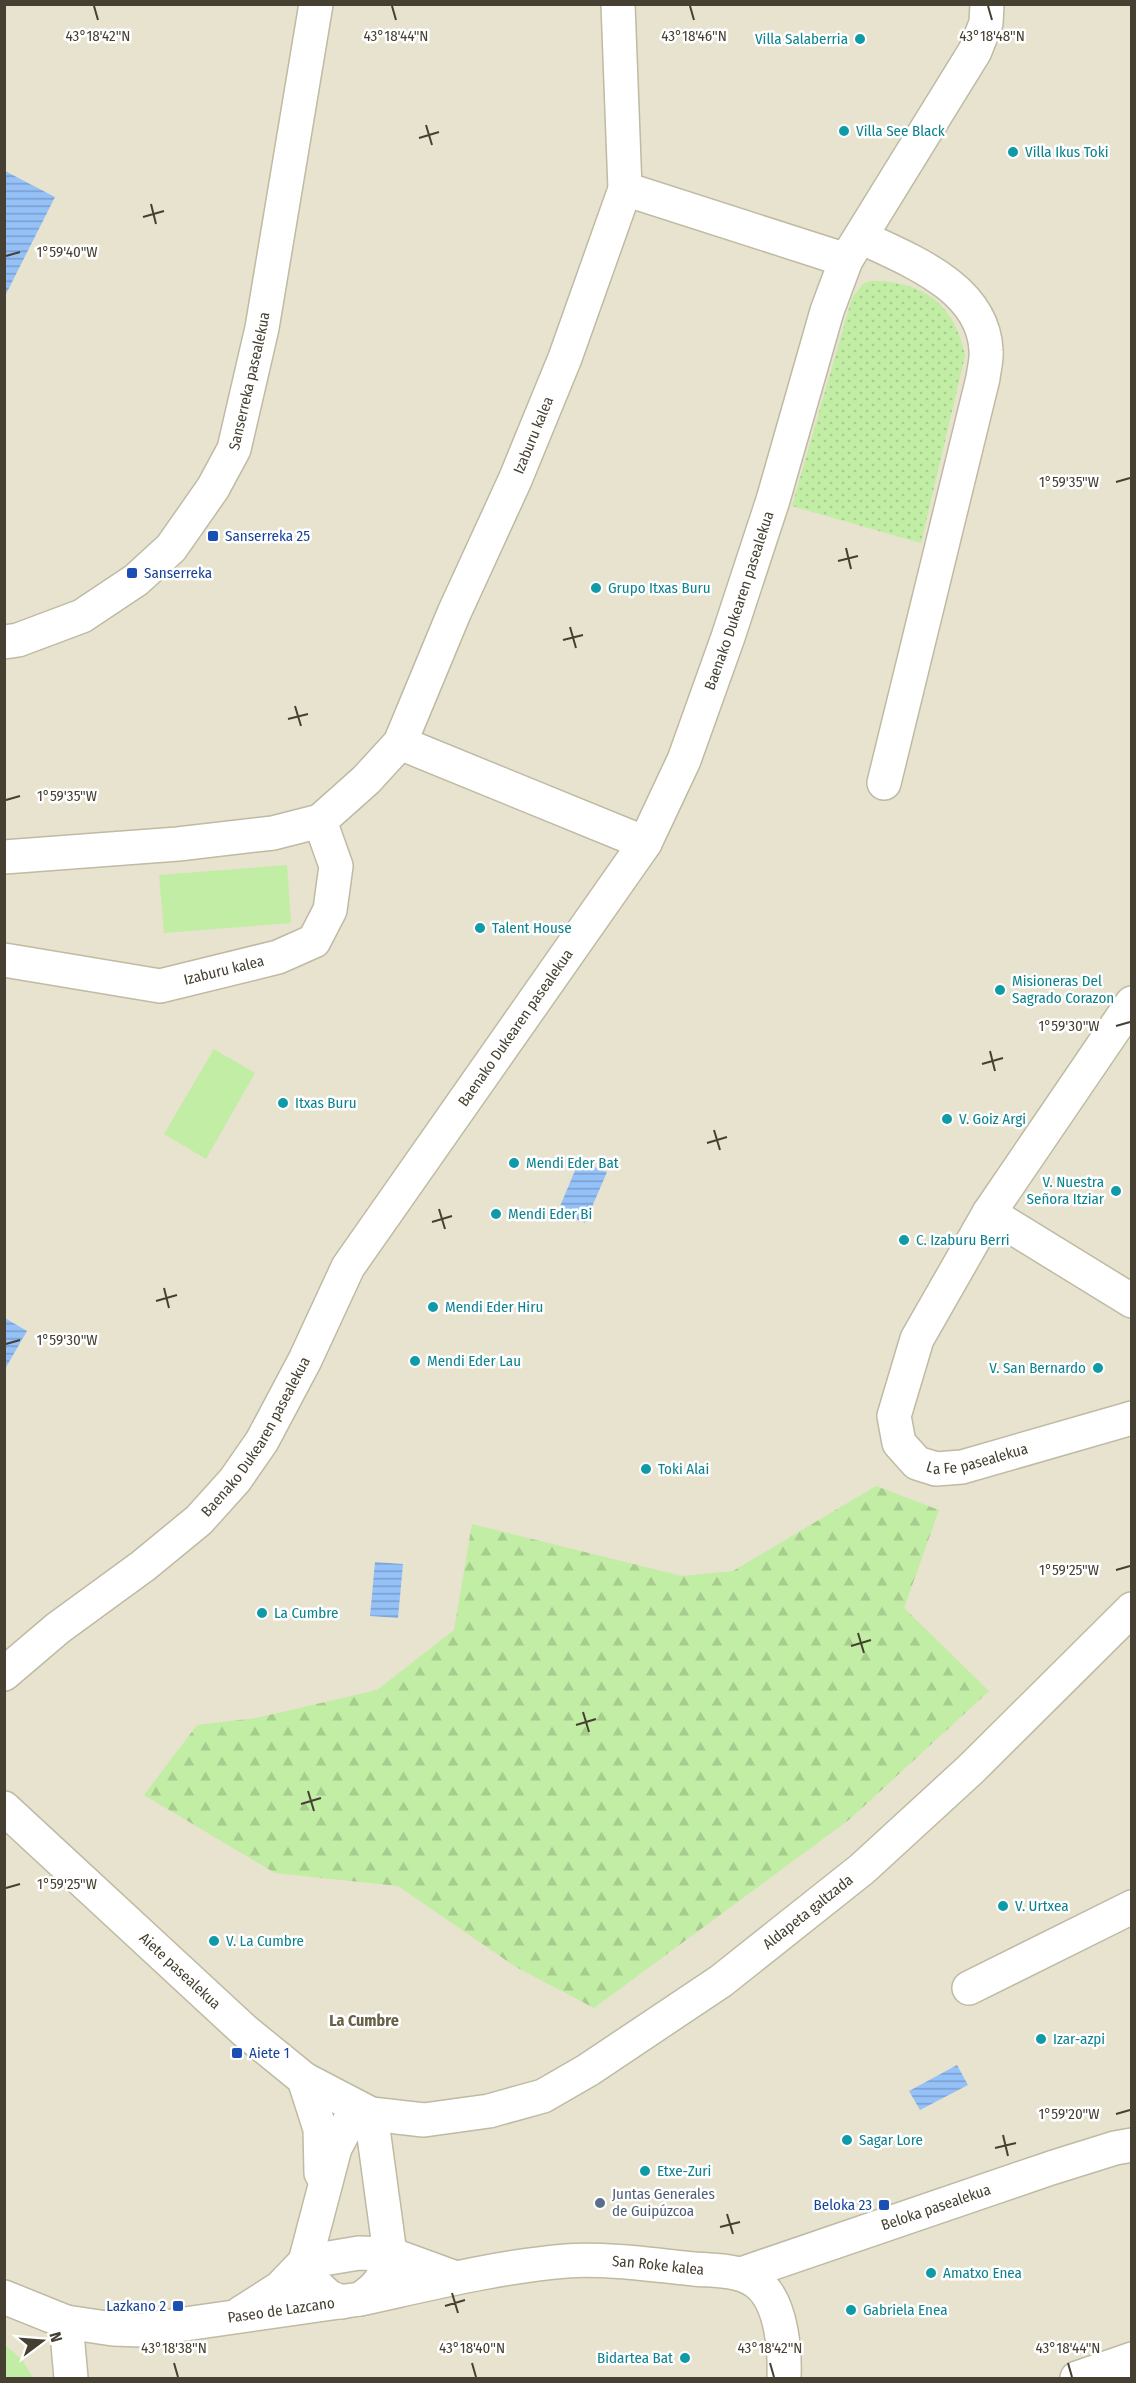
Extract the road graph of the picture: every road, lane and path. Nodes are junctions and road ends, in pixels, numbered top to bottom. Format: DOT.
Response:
graph roads {
  1 [pos="316,4"];
  2 [pos="618,4"];
  3 [pos="987,4"];
  4 [pos="625,189"];
  5 [pos="854,248"];
  6 [pos="4,642"];
  7 [pos="400,742"];
  8 [pos="884,783"];
  9 [pos="320,821"];
  10 [pos="645,843"];
  11 [pos="4,857"];
  12 [pos="4,960"];
  13 [pos="1131,1003"];
  14 [pos="988,1213"];
  15 [pos="1131,1301"];
  16 [pos="1131,1418"];
  17 [pos="1131,1609"];
  18 [pos="4,1674"];
  19 [pos="4,1808"];
  20 [pos="1131,1907"];
  21 [pos="969,1988"];
  22 [pos="304,2079"];
  23 [pos="364,2110"];
  24 [pos="424,2120"];
  25 [pos="1131,2145"];
  26 [pos="378,2183"];
  27 [pos="322,2191"];
  28 [pos="390,2254"];
  29 [pos="305,2262"];
  30 [pos="741,2274"];
  31 [pos="453,2277"];
  32 [pos="4,2297"];
  33 [pos="351,2301"];
  34 [pos="235,2316"];
  35 [pos="66,2322"];
  36 [pos="1131,2359"];
  37 [pos="71,2379"];
  38 [pos="784,2379"];
  39 [pos="1077,2379"];
  1 -- 6 [label="street, Sanserreka pasealekua"];
  2 -- 4 [label="street, Izaburu kalea"];
  3 -- 5 [label="street, Baenako Dukearen pasealekua"];
  4 -- 5 [label="street"];
  4 -- 7 [label="street, Izaburu kalea"];
  5 -- 8 [label="street"];
  5 -- 10 [label="street, Baenako Dukearen pasealekua"];
  7 -- 9 [label="street, Izaburu kalea"];
  7 -- 10 [label="street"];
  9 -- 11 [label="street, Izaburu kalea"];
  9 -- 12 [label="street, Izaburu kalea"];
  10 -- 18 [label="street, Baenako Dukearen pasealekua"];
  13 -- 14 [label="street, La Fe pasealekua"];
  14 -- 15 [label="street"];
  14 -- 16 [label="street, La Fe pasealekua"];
  17 -- 24 [label="street, Aldapeta galtzada"];
  19 -- 22 [label="street, Aiete pasealekua"];
  20 -- 21 [label="street"];
  22 -- 23 [label="street, Aiete pasealekua"];
  22 -- 27 [label="street"];
  23 -- 24 [label="street, Aldapeta galtzada"];
  23 -- 26 [label="street"];
  23 -- 27 [label="street"];
  24 -- 26 [label="street"];
  25 -- 30 [label="street, Beloka pasealekua"];
  26 -- 28 [label="street"];
  27 -- 29 [label="street"];
  28 -- 29 [label="street, San Roke kalea"];
  28 -- 31 [label="street, San Roke kalea"];
  28 -- 33 [label="street"];
  29 -- 33 [label="street"];
  29 -- 34 [label="street, Paseo de Lazcano"];
  30 -- 31 [label="street, San Roke kalea"];
  30 -- 38 [label="street"];
  31 -- 33 [label="street, San Roke kalea"];
  32 -- 35 [label="street"];
  33 -- 34 [label="street, Paseo de Lazcano"];
  34 -- 35 [label="street"];
  35 -- 37 [label="street"];
  36 -- 39 [label="street"];
}
